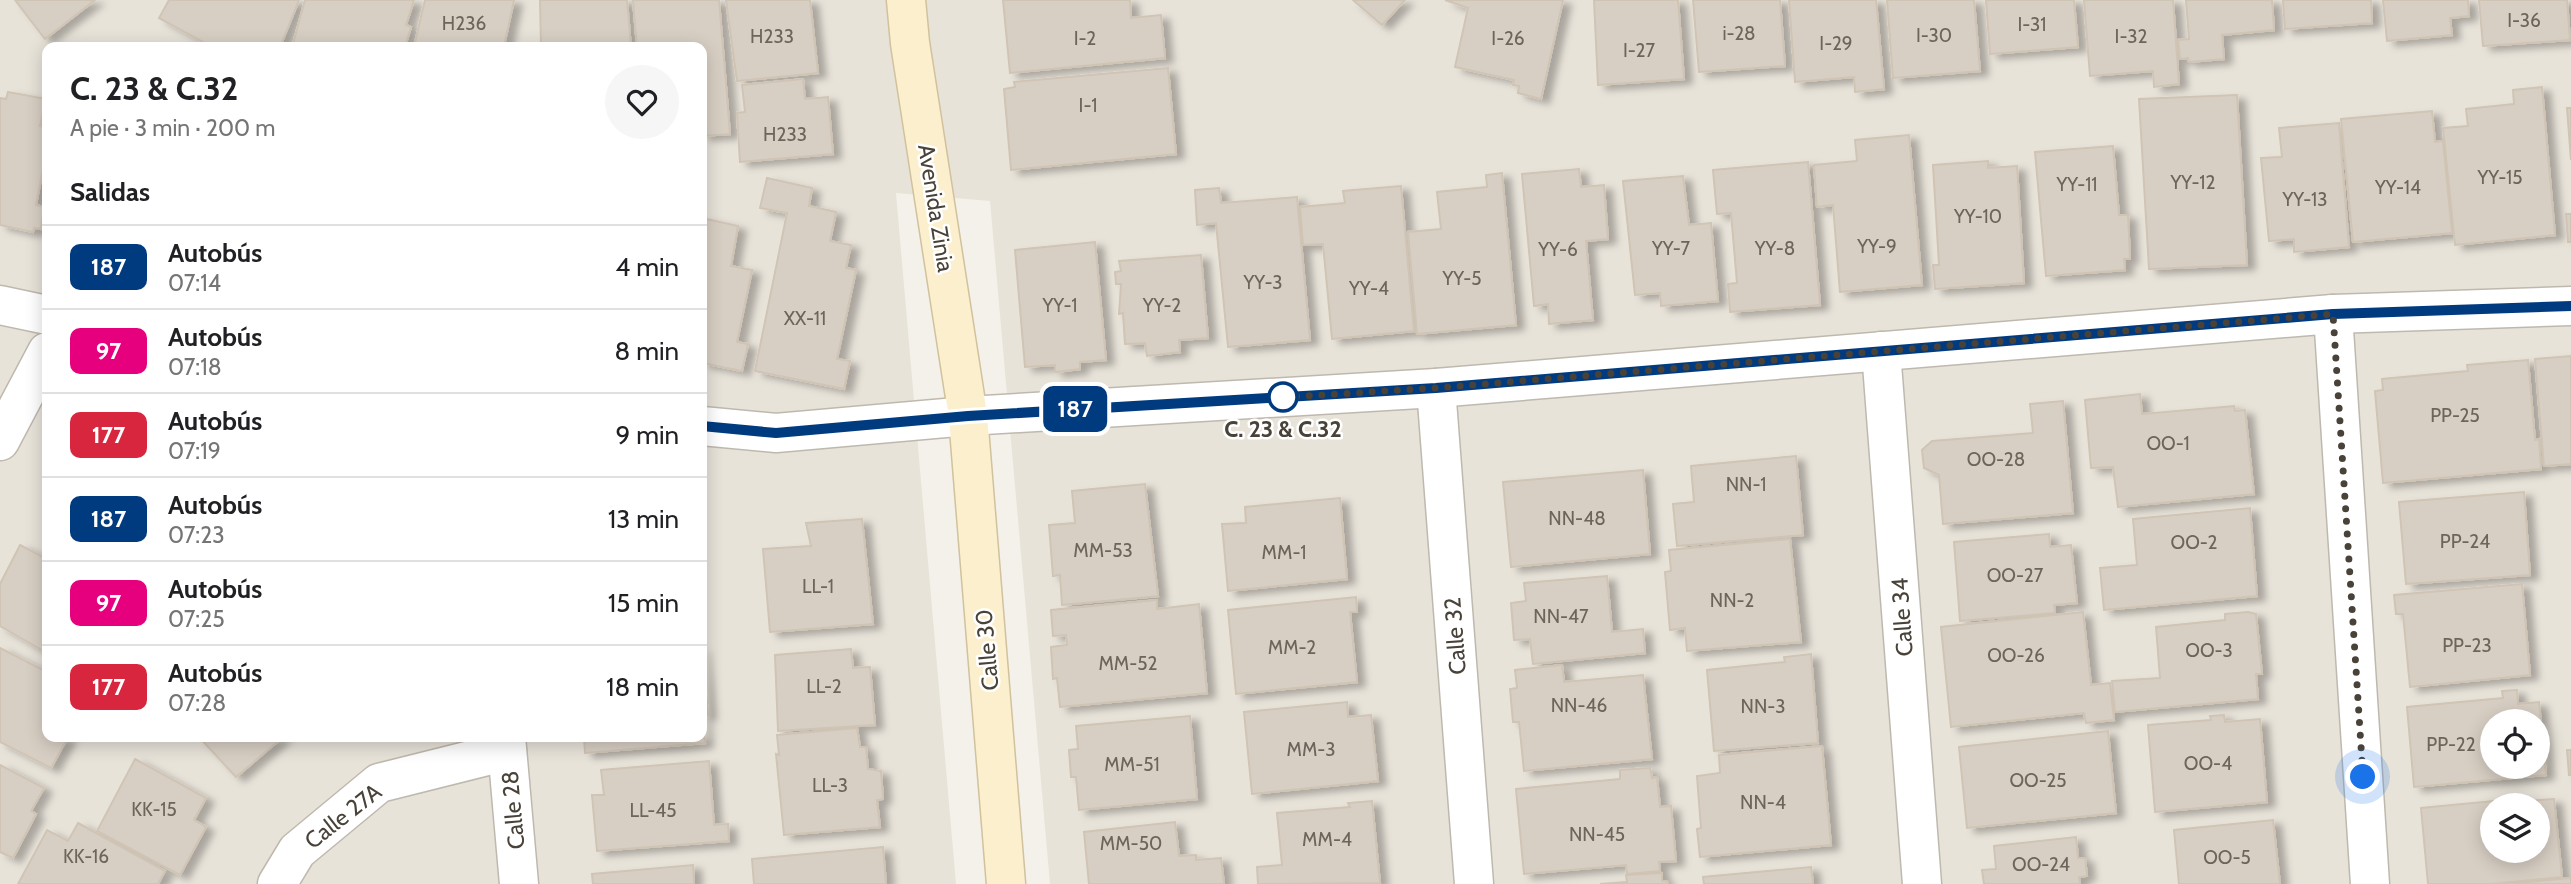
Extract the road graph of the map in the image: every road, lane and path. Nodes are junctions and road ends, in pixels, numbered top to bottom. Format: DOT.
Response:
graph roads {
  1 [pos="906,0"];
  2 [pos="0,305"];
  3 [pos="2571,306"];
  4 [pos="42,314"];
  5 [pos="2333,314"];
  6 [pos="1881,351"];
  7 [pos="42,361"];
  8 [pos="1436,388"];
  9 [pos="968,416"];
  10 [pos="707,426"];
  11 [pos="0,441"];
  12 [pos="507,744"];
  13 [pos="277,884"];
  14 [pos="519,884"];
  15 [pos="1006,884"];
  16 [pos="1474,884"];
  17 [pos="1922,884"];
  18 [pos="2370,884"];
  1 -- 9 [label="street, Avenida Zinia"];
  2 -- 4 [label="street"];
  3 -- 5 [label="street"];
  5 -- 6 [label="street"];
  5 -- 18 [label="street"];
  6 -- 8 [label="street"];
  6 -- 17 [label="street, Calle 34"];
  7 -- 11 [label="street"];
  8 -- 9 [label="street"];
  8 -- 16 [label="street, Calle 32"];
  9 -- 10 [label="street"];
  9 -- 15 [label="street, Calle 30"];
  12 -- 13 [label="street, Calle 27A"];
  12 -- 14 [label="street, Calle 28"];
}
